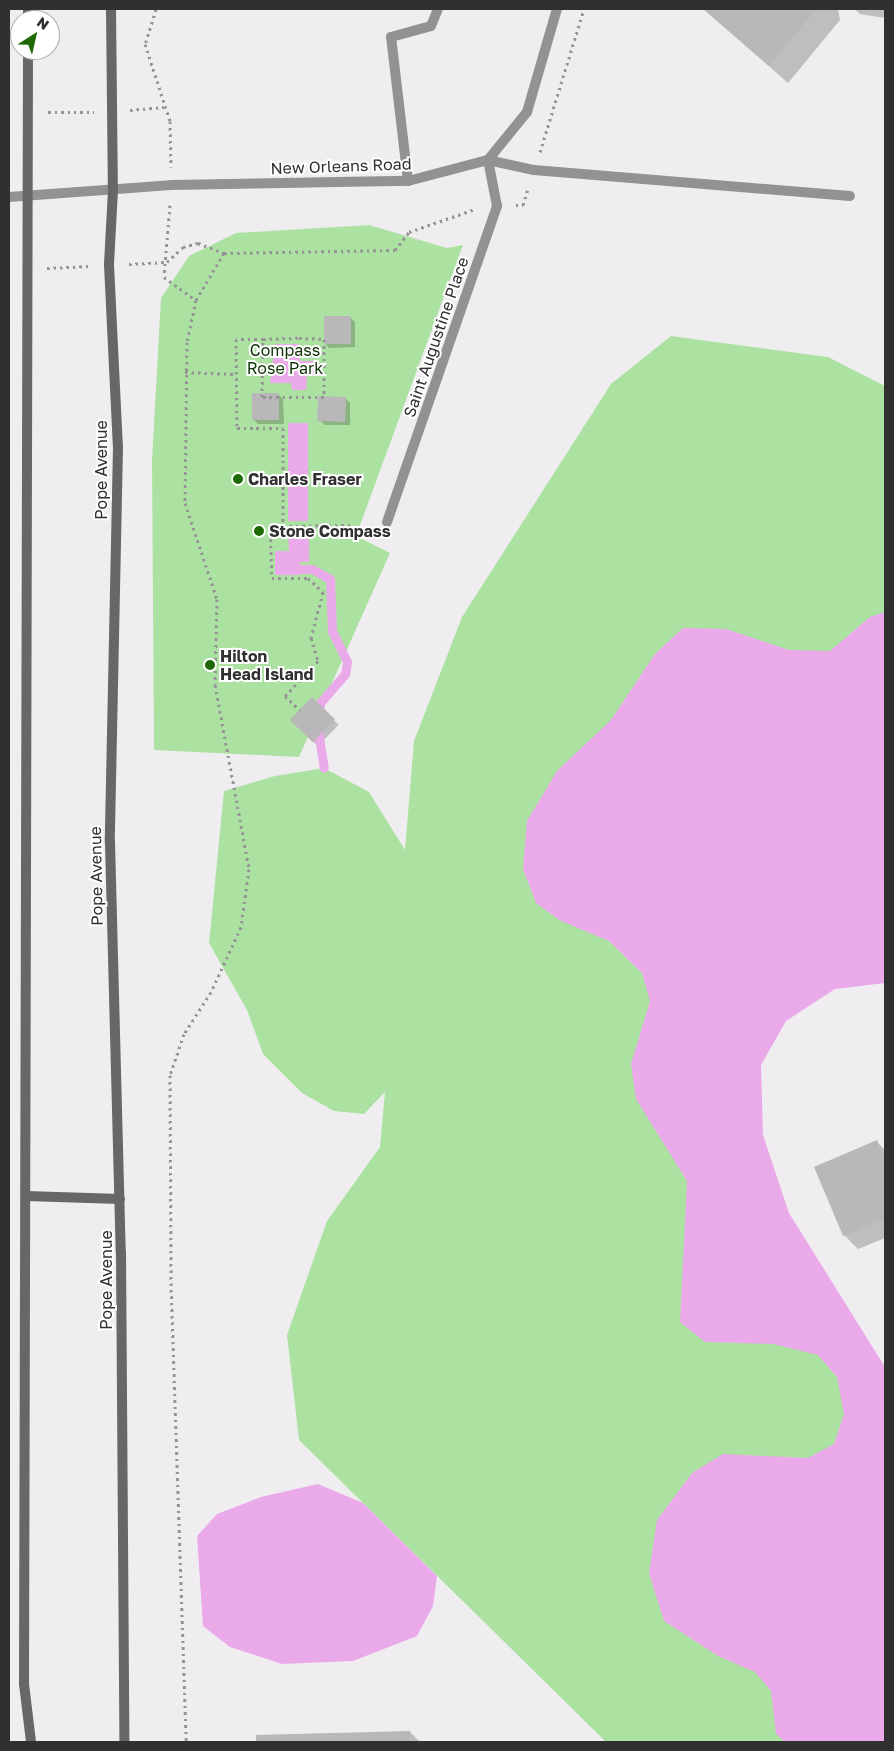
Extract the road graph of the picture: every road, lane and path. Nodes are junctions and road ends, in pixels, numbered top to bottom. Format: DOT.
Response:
graph roads {
  1 [pos="111,9"];
  2 [pos="156,9"];
  3 [pos="438,9"];
  4 [pos="557,9"];
  5 [pos="28,60"];
  6 [pos="164,106"];
  7 [pos="29,112"];
  8 [pos="112,112"];
  9 [pos="488,160"];
  10 [pos="408,182"];
  11 [pos="172,185"];
  12 [pos="113,190"];
  13 [pos="29,195"];
  14 [pos="850,196"];
  15 [pos="9,197"];
  16 [pos="167,262"];
  17 [pos="196,300"];
  18 [pos="263,339"];
  19 [pos="185,372"];
  20 [pos="237,374"];
  21 [pos="387,522"];
  22 [pos="352,525"];
  23 [pos="283,526"];
  24 [pos="300,710"];
  25 [pos="26,1196"];
  26 [pos="120,1199"];
  27 [pos="31,1742"];
  28 [pos="124,1742"];
  29 [pos="186,1742"];
  1 -- 8 [label="main road, Pope Avenue"];
  2 -- 6 [label="path"];
  3 -- 10 [label="street"];
  4 -- 9 [label="street"];
  5 -- 7 [label="main road"];
  6 -- 8 [label="path"];
  6 -- 11 [label="path"];
  7 -- 8 [label="path"];
  7 -- 13 [label="main road"];
  8 -- 12 [label="main road, Pope Avenue"];
  9 -- 10 [label="street, New Orleans Road"];
  9 -- 14 [label="street"];
  9 -- 21 [label="street, Saint Augustine Place"];
  10 -- 11 [label="street, New Orleans Road"];
  11 -- 12 [label="street, New Orleans Road"];
  11 -- 16 [label="path"];
  12 -- 13 [label="street, New Orleans Road"];
  12 -- 26 [label="main road, Pope Avenue"];
  13 -- 15 [label="street, New Orleans Road"];
  13 -- 25 [label="main road"];
  16 -- 17 [label="path"];
  16 -- 17 [label="path"];
  17 -- 19 [label="path"];
  18 -- 18 [label="path"];
  18 -- 20 [label="path"];
  19 -- 20 [label="path"];
  19 -- 29 [label="path"];
  20 -- 23 [label="path"];
  22 -- 23 [label="path"];
  23 -- 24 [label="path"];
  25 -- 26 [label="main road"];
  25 -- 27 [label="main road"];
  26 -- 28 [label="main road, Pope Avenue"];
}
